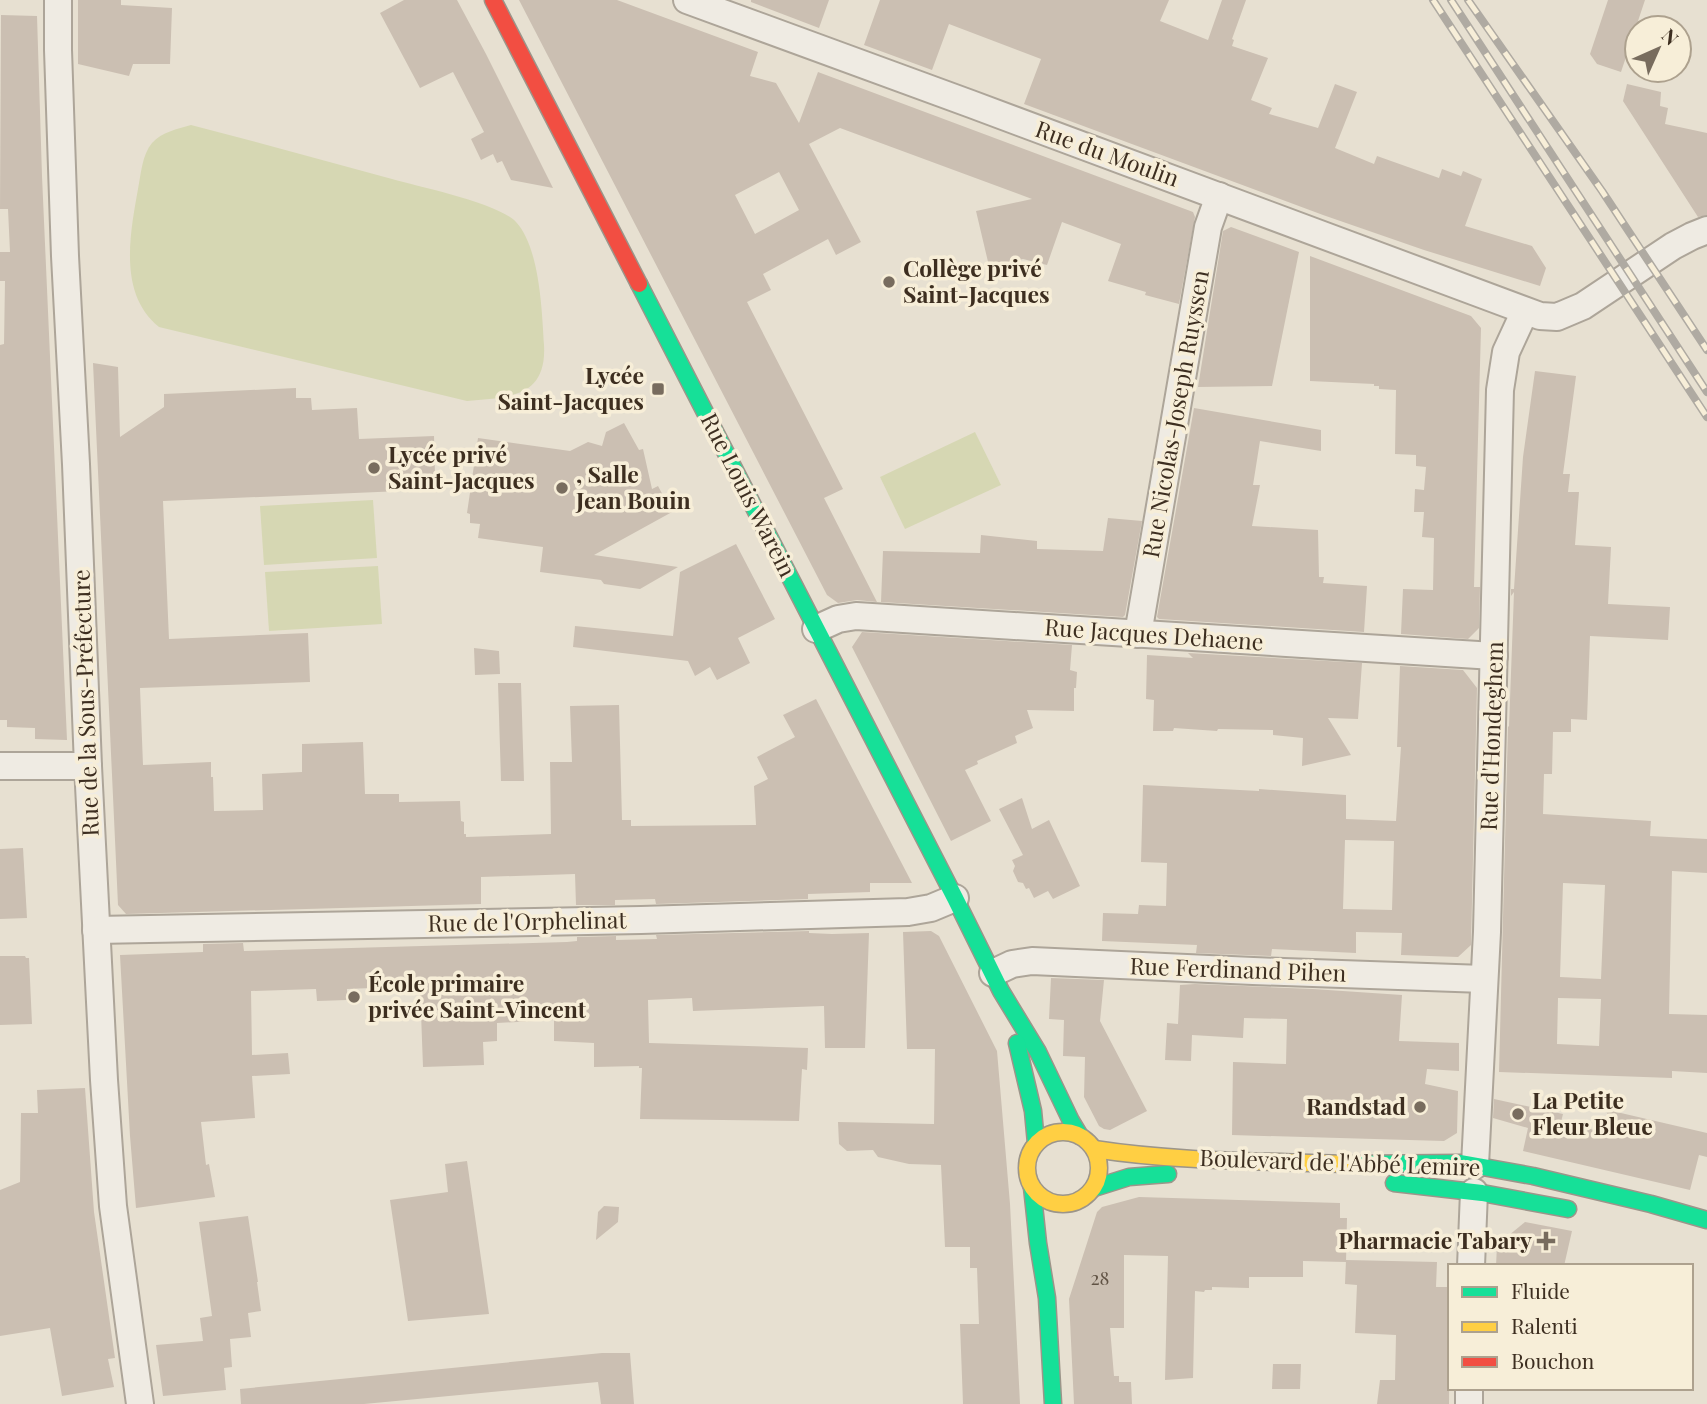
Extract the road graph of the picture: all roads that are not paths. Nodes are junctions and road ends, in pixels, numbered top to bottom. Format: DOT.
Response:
graph roads {
  1 [pos="58,0"];
  2 [pos="493,0"];
  3 [pos="687,0"];
  4 [pos="1219,196"];
  5 [pos="1707,230"];
  6 [pos="1525,312"];
  7 [pos="816,629"];
  8 [pos="1138,634"];
  9 [pos="1494,656"];
  10 [pos="88,765"];
  11 [pos="0,766"];
  12 [pos="955,898"];
  13 [pos="96,930"];
  14 [pos="1484,979"];
  15 [pos="997,982"];
  16 [pos="1080,1136"];
  17 [pos="1036,1143"];
  18 [pos="1094,1149"];
  19 [pos="1475,1165"];
  20 [pos="1178,1175"];
  21 [pos="1384,1182"];
  22 [pos="1032,1187"];
  23 [pos="1094,1188"];
  24 [pos="1474,1192"];
  25 [pos="1077,1202"];
  26 [pos="1579,1212"];
  27 [pos="1069,1218"];
  28 [pos="1706,1230"];
  29 [pos="1057,1251"];
  30 [pos="1471,1264"];
  31 [pos="1047,1298"];
  32 [pos="140,1404"];
  33 [pos="1053,1404"];
  1 -- 10 [label="street, Rue de la Sous-Préfecture"];
  2 -- 7 [label="main road, Rue Louis Warein"];
  3 -- 4 [label="street, Rue du Moulin"];
  4 -- 6 [label="street, Rue du Moulin"];
  4 -- 8 [label="street, Rue Nicolas-Joseph Ruyssen"];
  5 -- 6 [label="street, Rue du Moulin"];
  6 -- 9 [label="street, Rue d'Hondeghem"];
  7 -- 8 [label="street, Rue Jacques Dehaene"];
  7 -- 12 [label="main road, Rue Louis Warein"];
  8 -- 9 [label="street, Rue Jacques Dehaene"];
  9 -- 14 [label="street, Rue d'Hondeghem"];
  10 -- 11 [label="street"];
  10 -- 13 [label="street, Rue de la Sous-Préfecture"];
  12 -- 13 [label="street, Rue de l'Orphelinat"];
  12 -- 15 [label="main road, Rue Louis Warein"];
  13 -- 32 [label="street, Rue de la Sous-Préfecture"];
  14 -- 15 [label="street, Rue Ferdinand Pihen"];
  14 -- 19 [label="street, Rue d'Hondeghem"];
  15 -- 16 [label="main road, Rue Louis Warein"];
  15 -- 17 [label="main road, Rue Louis Warein"];
  16 -- 17 [label="main road"];
  16 -- 18 [label="main road"];
  17 -- 22 [label="main road"];
  18 -- 19 [label="main road, Boulevard de l'Abbé Lemire"];
  18 -- 23 [label="main road"];
  19 -- 28 [label="main road, Boulevard de l'Abbé Lemire"];
  20 -- 23 [label="main road, Boulevard de l'Abbé Lemire"];
  21 -- 24 [label="main road, Boulevard de l'Abbé Lemire"];
  22 -- 25 [label="main road"];
  22 -- 31 [label="main road"];
  23 -- 25 [label="main road"];
  24 -- 26 [label="main road, Boulevard de l'Abbé Lemire"];
  24 -- 30 [label="street"];
  25 -- 27 [label="main road"];
  29 -- 31 [label="main road"];
  31 -- 33 [label="main road"];
}
